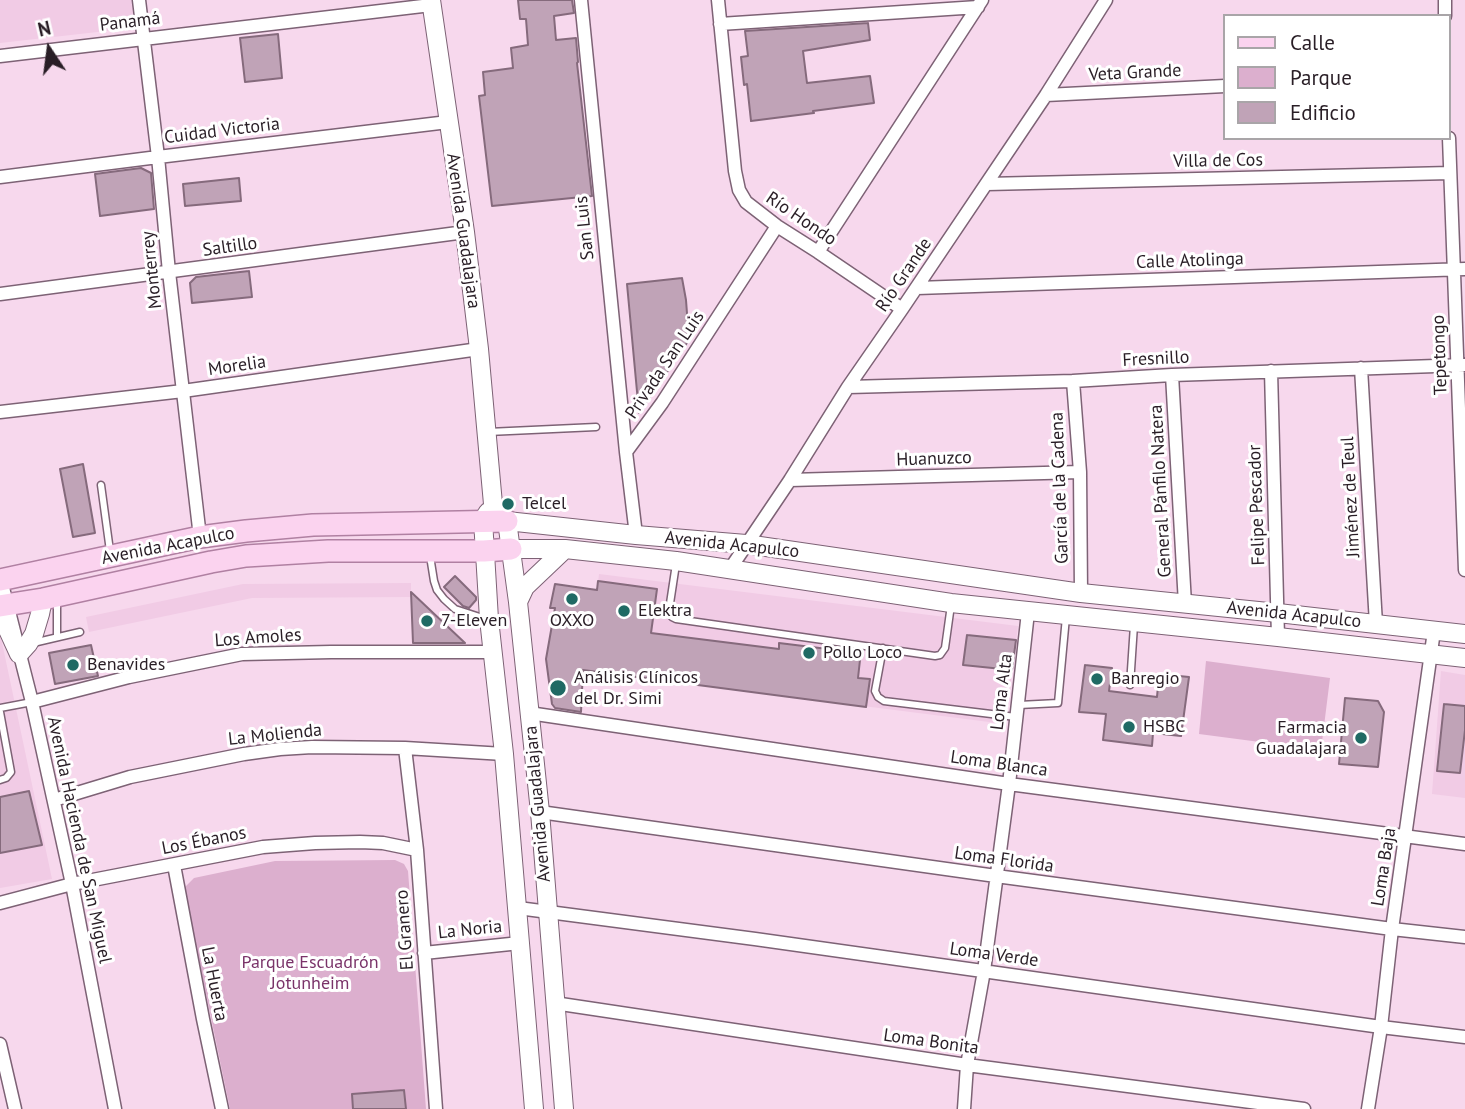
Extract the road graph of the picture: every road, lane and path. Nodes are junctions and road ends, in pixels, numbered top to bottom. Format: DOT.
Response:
graph roads {
  1 [pos="139,0"];
  2 [pos="581,0"];
  3 [pos="718,0"];
  4 [pos="1106,0"];
  5 [pos="431,2"];
  6 [pos="980,4"];
  7 [pos="720,24"];
  8 [pos="144,38"];
  9 [pos="0,56"];
  10 [pos="1224,86"];
  11 [pos="1046,95"];
  12 [pos="448,122"];
  13 [pos="1449,140"];
  14 [pos="158,157"];
  15 [pos="1450,173"];
  16 [pos="0,177"];
  17 [pos="987,184"];
  18 [pos="777,226"];
  19 [pos="465,232"];
  20 [pos="818,252"];
  21 [pos="1459,269"];
  22 [pos="169,272"];
  23 [pos="917,288"];
  24 [pos="0,295"];
  25 [pos="902,309"];
  26 [pos="479,349"];
  27 [pos="1461,365"];
  28 [pos="1361,368"];
  29 [pos="1271,372"];
  30 [pos="1172,375"];
  31 [pos="1073,381"];
  32 [pos="848,387"];
  33 [pos="183,391"];
  34 [pos="0,412"];
  35 [pos="596,427"];
  36 [pos="486,432"];
  37 [pos="626,452"];
  38 [pos="1463,460"];
  39 [pos="1080,472"];
  40 [pos="790,480"];
  41 [pos="101,485"];
  42 [pos="488,512"];
  43 [pos="507,521"];
  44 [pos="636,535"];
  45 [pos="200,537"];
  46 [pos="746,544"];
  47 [pos="511,549"];
  48 [pos="430,550"];
  49 [pos="565,550"];
  50 [pos="484,551"];
  51 [pos="110,556"];
  52 [pos="676,561"];
  53 [pos="730,569"];
  54 [pos="1465,569"];
  55 [pos="1,580"];
  56 [pos="1080,593"];
  57 [pos="50,597"];
  58 [pos="518,602"];
  59 [pos="951,603"];
  60 [pos="1185,604"];
  61 [pos="2,611"];
  62 [pos="1028,612"];
  63 [pos="1278,612"];
  64 [pos="1066,615"];
  65 [pos="489,620"];
  66 [pos="1135,623"];
  67 [pos="1376,624"];
  68 [pos="1434,631"];
  69 [pos="79,632"];
  70 [pos="1465,634"];
  71 [pos="57,637"];
  72 [pos="1278,637"];
  73 [pos="883,648"];
  74 [pos="23,649"];
  75 [pos="492,652"];
  76 [pos="1431,653"];
  77 [pos="1465,659"];
  78 [pos="1130,685"];
  79 [pos="32,702"];
  80 [pos="0,710"];
  81 [pos="1017,711"];
  82 [pos="529,713"];
  83 [pos="405,748"];
  84 [pos="504,754"];
  85 [pos="0,780"];
  86 [pos="1009,784"];
  87 [pos="54,800"];
  88 [pos="540,812"];
  89 [pos="1406,837"];
  90 [pos="1465,844"];
  91 [pos="417,850"];
  92 [pos="174,865"];
  93 [pos="996,876"];
  94 [pos="72,884"];
  95 [pos="0,903"];
  96 [pos="518,908"];
  97 [pos="547,913"];
  98 [pos="1392,929"];
  99 [pos="1465,937"];
  100 [pos="520,943"];
  101 [pos="424,953"];
  102 [pos="984,971"];
  103 [pos="554,1003"];
  104 [pos="1381,1027"];
  105 [pos="1465,1037"];
  106 [pos="0,1044"];
  107 [pos="967,1065"];
  108 [pos="6,1097"];
  109 [pos="15,1109"];
  110 [pos="115,1109"];
  111 [pos="222,1109"];
  112 [pos="436,1109"];
  113 [pos="534,1109"];
  114 [pos="564,1109"];
  115 [pos="570,1109"];
  116 [pos="964,1109"];
  117 [pos="1304,1109"];
  118 [pos="1368,1109"];
  1 -- 8 [label="street, Monterrey"];
  2 -- 37 [label="street, San Luis"];
  3 -- 7 [label="street, Río Hondo"];
  4 -- 11 [label="street, Río Grande"];
  5 -- 8 [label="street, Panamá"];
  5 -- 12 [label="main road, Avenida Guadalajara"];
  6 -- 7 [label="street"];
  6 -- 20 [label="street"];
  7 -- 18 [label="street, Río Hondo"];
  8 -- 9 [label="street, Panamá"];
  8 -- 14 [label="street, Monterrey"];
  10 -- 11 [label="street, Veta Grande"];
  11 -- 17 [label="street, Río Grande"];
  12 -- 14 [label="street, Cuidad Victoria"];
  12 -- 19 [label="main road, Avenida Guadalajara"];
  13 -- 15 [label="street, Tepetongo"];
  14 -- 16 [label="street, Cuidad Victoria"];
  14 -- 22 [label="street, Monterrey"];
  15 -- 17 [label="street, Villa de Cos"];
  15 -- 21 [label="street, Tepetongo"];
  17 -- 23 [label="street, Río Grande"];
  18 -- 20 [label="street, Río Hondo"];
  18 -- 37 [label="street, Privada San Luis"];
  19 -- 22 [label="street, Saltillo"];
  19 -- 26 [label="main road, Avenida Guadalajara"];
  20 -- 25 [label="street, Río Hondo"];
  21 -- 23 [label="street, Calle Atolinga"];
  21 -- 27 [label="street, Tepetongo"];
  22 -- 24 [label="street, Saltillo"];
  22 -- 33 [label="street, Monterrey"];
  23 -- 25 [label="street, Río Grande"];
  25 -- 32 [label="street, Río Grande"];
  26 -- 33 [label="street, Morelia"];
  26 -- 36 [label="main road, Avenida Guadalajara"];
  27 -- 28 [label="street, Fresnillo"];
  27 -- 38 [label="street, Tepetongo"];
  28 -- 29 [label="street, Fresnillo"];
  28 -- 67 [label="street, Jiménez de Teul"];
  29 -- 30 [label="street, Fresnillo"];
  29 -- 63 [label="street, Felipe Pescador"];
  30 -- 31 [label="street, Fresnillo"];
  30 -- 60 [label="street, General Pánfilo Natera"];
  31 -- 32 [label="street, Fresnillo"];
  31 -- 39 [label="street, García de la Cadena"];
  32 -- 40 [label="street, Río Grande"];
  33 -- 34 [label="street, Morelia"];
  33 -- 45 [label="street, Monterrey"];
  35 -- 36 [label="lane"];
  36 -- 42 [label="main road, Avenida Guadalajara"];
  37 -- 44 [label="street"];
  38 -- 54 [label="street, Tepetongo"];
  39 -- 40 [label="street, Huanuzco"];
  39 -- 56 [label="street, García de la Cadena"];
  40 -- 46 [label="street, Río Grande"];
  41 -- 51 [label="lane"];
  42 -- 43 [label="main road, Avenida Acapulco"];
  42 -- 45 [label="main road, Avenida Acapulco"];
  42 -- 50 [label="main road, Avenida Guadalajara"];
  43 -- 44 [label="main road, Avenida Acapulco"];
  43 -- 47 [label="main road, Avenida Guadalajara"];
  44 -- 46 [label="main road, Avenida Acapulco"];
  45 -- 51 [label="main road, Avenida Acapulco"];
  46 -- 53 [label="street, Río Grande"];
  46 -- 56 [label="main road, Avenida Acapulco"];
  47 -- 49 [label="main road, Avenida Acapulco"];
  47 -- 50 [label="main road, Avenida Acapulco"];
  47 -- 58 [label="main road, Avenida Guadalajara"];
  48 -- 50 [label="main road, Avenida Acapulco"];
  48 -- 57 [label="main road, Avenida Acapulco"];
  48 -- 65 [label="lane"];
  49 -- 52 [label="main road, Avenida Acapulco"];
  49 -- 58 [label="main road"];
  50 -- 65 [label="main road, Avenida Guadalajara"];
  51 -- 55 [label="main road, Avenida Acapulco"];
  52 -- 53 [label="main road, Avenida Acapulco"];
  52 -- 73 [label="lane"];
  53 -- 59 [label="main road, Avenida Acapulco"];
  55 -- 61 [label="street"];
  56 -- 60 [label="main road, Avenida Acapulco"];
  57 -- 61 [label="main road, Avenida Acapulco"];
  57 -- 71 [label="lane"];
  57 -- 74 [label="main road"];
  58 -- 82 [label="main road, Avenida Guadalajara"];
  59 -- 62 [label="main road, Avenida Acapulco"];
  59 -- 73 [label="lane"];
  60 -- 63 [label="main road, Avenida Acapulco"];
  61 -- 74 [label="main road"];
  62 -- 64 [label="main road, Avenida Acapulco"];
  62 -- 81 [label="street, Loma Alta"];
  63 -- 67 [label="main road, Avenida Acapulco"];
  63 -- 72 [label="street, Felipe Pescador"];
  64 -- 66 [label="main road, Avenida Acapulco"];
  64 -- 81 [label="lane"];
  65 -- 75 [label="main road, Avenida Guadalajara"];
  66 -- 72 [label="main road, Avenida Acapulco"];
  66 -- 78 [label="lane"];
  67 -- 68 [label="main road, Avenida Acapulco"];
  68 -- 70 [label="main road, Avenida Acapulco"];
  68 -- 76 [label="street, Loma Baja"];
  69 -- 71 [label="lane"];
  71 -- 74 [label="lane"];
  72 -- 76 [label="main road, Avenida Acapulco"];
  73 -- 81 [label="lane"];
  74 -- 79 [label="street, Avenida Hacienda de San Miguel"];
  75 -- 79 [label="street, Los Amoles"];
  75 -- 84 [label="main road, Avenida Guadalajara"];
  76 -- 77 [label="main road, Avenida Acapulco"];
  76 -- 89 [label="street, Loma Baja"];
  79 -- 80 [label="lane"];
  79 -- 87 [label="street, Avenida Hacienda de San Miguel"];
  80 -- 85 [label="lane"];
  81 -- 86 [label="street, Loma Alta"];
  82 -- 86 [label="street, Loma Blanca"];
  82 -- 88 [label="main road, Avenida Guadalajara"];
  83 -- 84 [label="street, La Molienda"];
  83 -- 87 [label="street, La Molienda"];
  83 -- 91 [label="street, El Granero"];
  84 -- 96 [label="main road, Avenida Guadalajara"];
  86 -- 89 [label="street, Loma Blanca"];
  86 -- 93 [label="street, Loma Alta"];
  87 -- 94 [label="street, Avenida Hacienda de San Miguel"];
  88 -- 93 [label="street, Loma Florida"];
  88 -- 97 [label="main road, Avenida Guadalajara"];
  89 -- 90 [label="street, Loma Blanca"];
  89 -- 98 [label="street, Loma Baja"];
  91 -- 92 [label="street, Los Ébanos"];
  91 -- 101 [label="street, El Granero"];
  92 -- 94 [label="street, Los Ébanos"];
  92 -- 111 [label="street, La Huerta"];
  93 -- 98 [label="street, Loma Florida"];
  93 -- 102 [label="street, Loma Alta"];
  94 -- 95 [label="street, Los Ébanos"];
  94 -- 110 [label="street, Avenida Hacienda de San Miguel"];
  96 -- 97 [label="street, Loma Verde"];
  96 -- 100 [label="main road, Avenida Guadalajara"];
  97 -- 102 [label="street, Loma Verde"];
  97 -- 103 [label="main road, Avenida Guadalajara"];
  98 -- 99 [label="street, Loma Florida"];
  98 -- 104 [label="street, Loma Baja"];
  100 -- 101 [label="street, La Noria"];
  100 -- 113 [label="main road, Avenida Guadalajara"];
  101 -- 112 [label="street, El Granero"];
  102 -- 104 [label="street, Loma Verde"];
  102 -- 107 [label="street, Loma Alta"];
  103 -- 107 [label="street, Loma Bonita"];
  103 -- 114 [label="main road, Avenida Guadalajara"];
  104 -- 105 [label="street, Loma Verde"];
  104 -- 118 [label="street, Loma Baja"];
  106 -- 108 [label="street"];
  107 -- 116 [label="street, Loma Alta"];
  107 -- 117 [label="street, Loma Bonita"];
  108 -- 109 [label="street"];
  114 -- 115 [label="street"];
}
